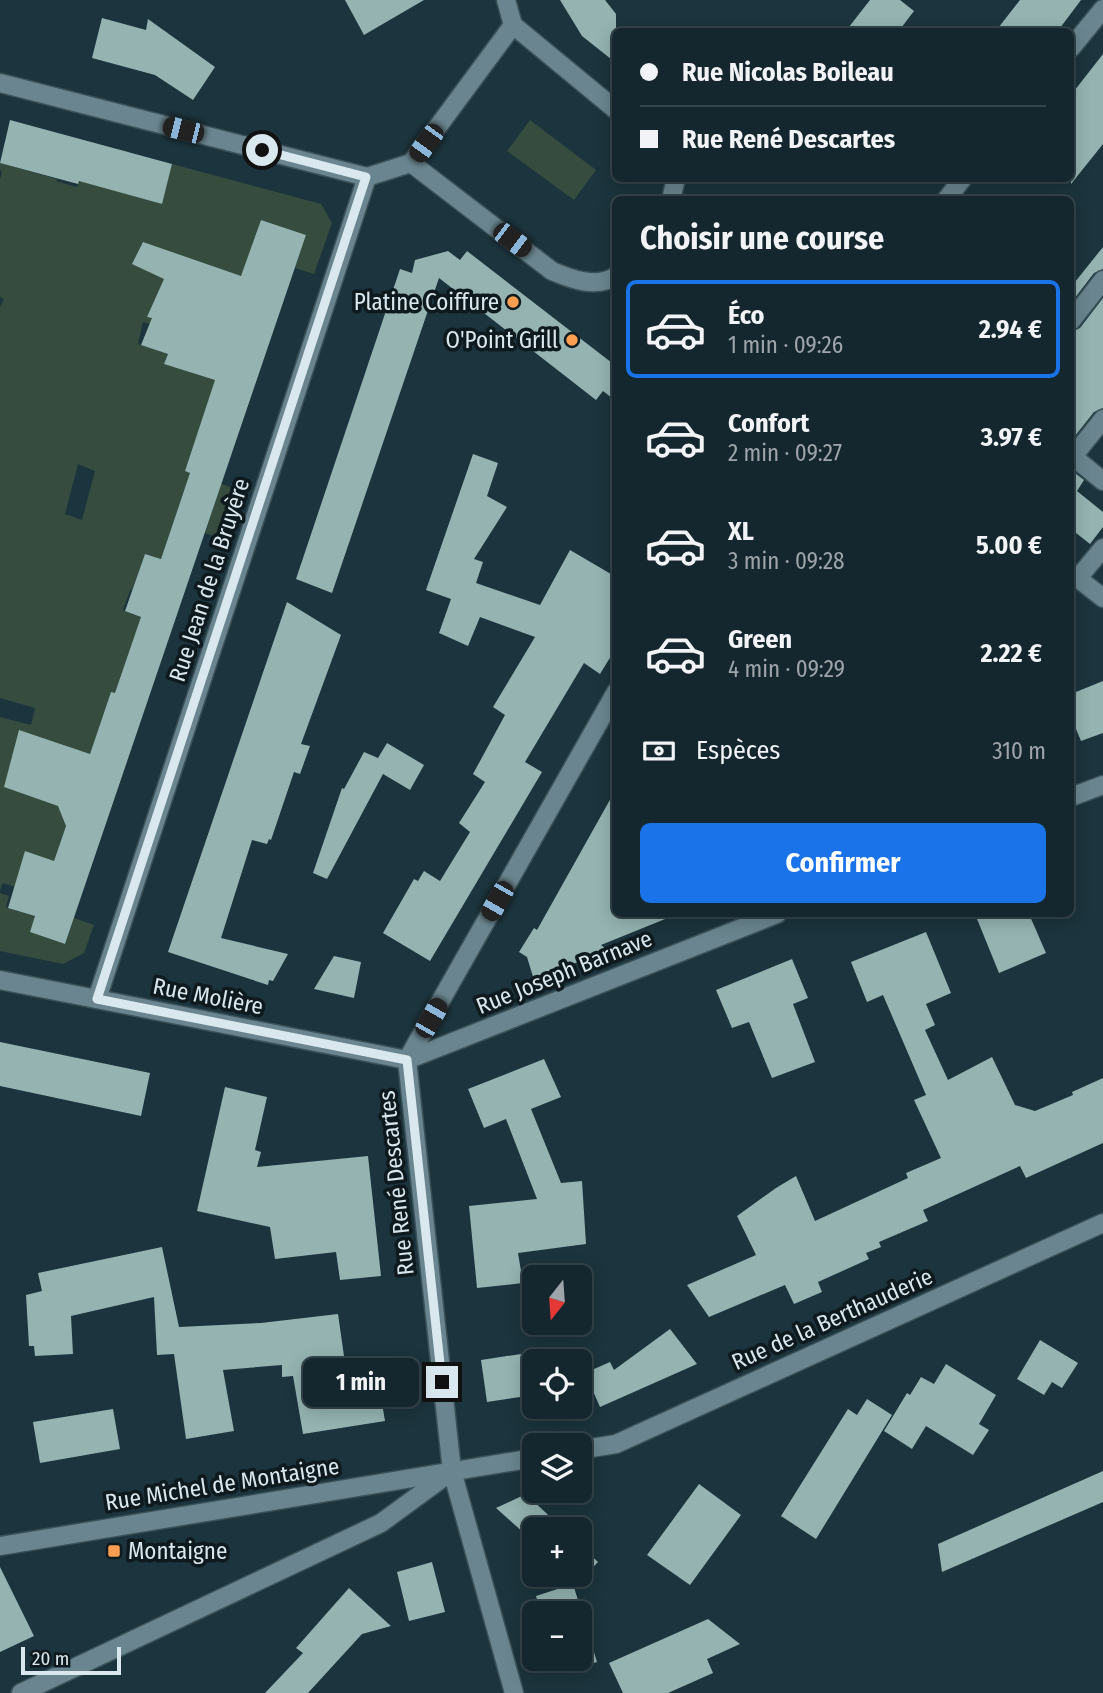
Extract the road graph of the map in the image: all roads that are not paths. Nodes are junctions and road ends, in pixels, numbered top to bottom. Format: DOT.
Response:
graph roads {
  1 [pos="506,0"];
  2 [pos="1103,9"];
  3 [pos="513,25"];
  4 [pos="1074,44"];
  5 [pos="0,83"];
  6 [pos="612,107"];
  7 [pos="411,163"];
  8 [pos="366,177"];
  9 [pos="961,182"];
  10 [pos="949,196"];
  11 [pos="612,279"];
  12 [pos="1103,280"];
  13 [pos="1074,317"];
  14 [pos="1103,419"];
  15 [pos="1074,455"];
  16 [pos="1074,459"];
  17 [pos="1103,481"];
  18 [pos="1103,548"];
  19 [pos="1075,575"];
  20 [pos="1103,598"];
  21 [pos="612,699"];
  22 [pos="1103,785"];
  23 [pos="1074,796"];
  24 [pos="769,917"];
  25 [pos="0,979"];
  26 [pos="97,999"];
  27 [pos="407,1060"];
  28 [pos="1103,1223"];
  29 [pos="592,1448"];
  30 [pos="522,1460"];
  31 [pos="452,1471"];
  32 [pos="0,1546"];
  33 [pos="21,1693"];
  34 [pos="514,1693"];
  1 -- 3 [label="street"];
  2 -- 4 [label="street"];
  3 -- 6 [label="street"];
  3 -- 7 [label="street"];
  5 -- 8 [label="street"];
  7 -- 8 [label="street"];
  7 -- 11 [label="street"];
  8 -- 26 [label="street, Rue Jean de la Bruyère"];
  9 -- 10 [label="street"];
  12 -- 13 [label="street"];
  14 -- 15 [label="street"];
  16 -- 17 [label="street"];
  18 -- 19 [label="street"];
  19 -- 20 [label="street"];
  21 -- 27 [label="street, Rue René Descartes"];
  22 -- 23 [label="street"];
  24 -- 27 [label="street, Rue Joseph Barnave"];
  25 -- 26 [label="street, Rue Molière"];
  26 -- 27 [label="street, Rue Molière"];
  27 -- 31 [label="street, Rue René Descartes"];
  28 -- 29 [label="street, Rue de la Berthauderie"];
  30 -- 31 [label="street"];
  31 -- 32 [label="street, Rue Michel de Montaigne"];
  31 -- 33 [label="street"];
  31 -- 34 [label="street, Rue René Descartes"];
}
